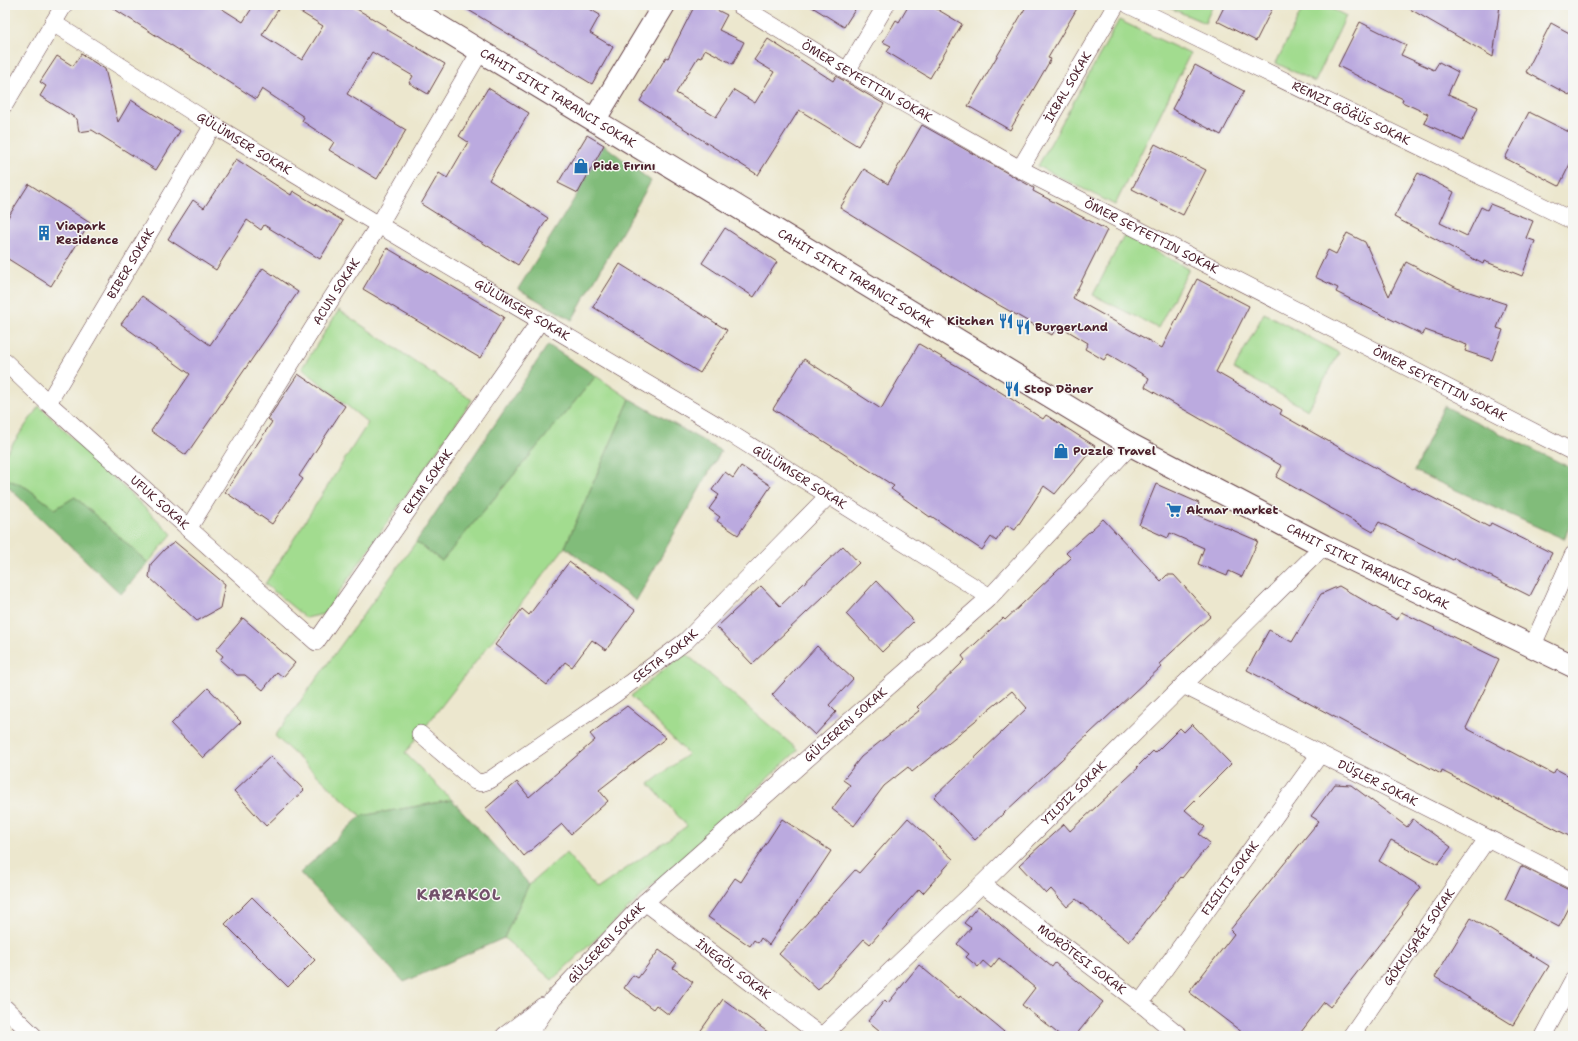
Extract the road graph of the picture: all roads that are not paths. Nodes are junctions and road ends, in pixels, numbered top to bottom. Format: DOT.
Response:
graph roads {
  1 [pos="64,5"];
  2 [pos="404,5"];
  3 [pos="664,5"];
  4 [pos="739,5"];
  5 [pos="886,5"];
  6 [pos="1116,5"];
  7 [pos="1129,5"];
  8 [pos="53,23"];
  9 [pos="481,50"];
  10 [pos="847,71"];
  11 [pos="7,94"];
  12 [pos="596,119"];
  13 [pos="213,125"];
  14 [pos="1020,169"];
  15 [pos="1573,221"];
  16 [pos="379,225"];
  17 [pos="540,321"];
  18 [pos="5,362"];
  19 [pos="48,404"];
  20 [pos="1131,445"];
  21 [pos="1573,452"];
  22 [pos="830,495"];
  23 [pos="188,529"];
  24 [pos="1324,546"];
  25 [pos="1573,555"];
  26 [pos="990,597"];
  27 [pos="316,642"];
  28 [pos="1532,647"];
  29 [pos="1573,666"];
  30 [pos="1182,685"];
  31 [pos="420,734"];
  32 [pos="1320,754"];
  33 [pos="1487,839"];
  34 [pos="1573,881"];
  35 [pos="982,884"];
  36 [pos="645,902"];
  37 [pos="1573,980"];
  38 [pos="553,999"];
  39 [pos="1140,1003"];
  40 [pos="5,1008"];
  41 [pos="34,1036"];
  42 [pos="504,1036"];
  43 [pos="528,1036"];
  44 [pos="822,1036"];
  45 [pos="1180,1036"];
  46 [pos="1351,1036"];
  47 [pos="1543,1036"];
  1 -- 8 [label="street"];
  2 -- 9 [label="street"];
  3 -- 12 [label="street"];
  4 -- 10 [label="street, ÖMER SEYFETTIN SOKAK"];
  5 -- 10 [label="street"];
  6 -- 14 [label="street, İKBAL SOKAK"];
  7 -- 15 [label="street, REMZI GÖĞÜS SOKAK"];
  8 -- 11 [label="street"];
  8 -- 13 [label="street, GÜLÜMSER SOKAK"];
  9 -- 12 [label="street"];
  9 -- 16 [label="street, ACUN SOKAK"];
  10 -- 14 [label="street, ÖMER SEYFETTIN SOKAK"];
  12 -- 20 [label="street"];
  13 -- 16 [label="street, GÜLÜMSER SOKAK"];
  13 -- 19 [label="street, BIBER SOKAK"];
  14 -- 21 [label="street, ÖMER SEYFETTIN SOKAK"];
  16 -- 17 [label="street, GÜLÜMSER SOKAK"];
  16 -- 23 [label="street, ACUN SOKAK"];
  17 -- 22 [label="street, GÜLÜMSER SOKAK"];
  17 -- 27 [label="street, EKIM SOKAK"];
  18 -- 19 [label="street, UFUK SOKAK"];
  19 -- 23 [label="street, UFUK SOKAK"];
  20 -- 24 [label="street"];
  20 -- 26 [label="street, GÜLSEREN SOKAK"];
  22 -- 26 [label="street, GÜLÜMSER SOKAK"];
  22 -- 31 [label="street, SESTA SOKAK"];
  23 -- 27 [label="street, UFUK SOKAK"];
  24 -- 28 [label="street"];
  24 -- 30 [label="street"];
  25 -- 28 [label="street"];
  26 -- 36 [label="street, GÜLSEREN SOKAK"];
  28 -- 29 [label="street"];
  30 -- 32 [label="street, DÜŞLER SOKAK"];
  30 -- 35 [label="street"];
  32 -- 33 [label="street, DÜŞLER SOKAK"];
  32 -- 39 [label="street"];
  33 -- 34 [label="street, DÜŞLER SOKAK"];
  33 -- 46 [label="street"];
  35 -- 39 [label="street, MORÖTESI SOKAK"];
  35 -- 44 [label="street"];
  36 -- 38 [label="street, GÜLSEREN SOKAK"];
  36 -- 44 [label="street, İNEGÖL SOKAK"];
  37 -- 47 [label="street"];
  38 -- 42 [label="street"];
  38 -- 43 [label="street"];
  39 -- 45 [label="street, MORÖTESI SOKAK"];
  40 -- 41 [label="street"];
}
